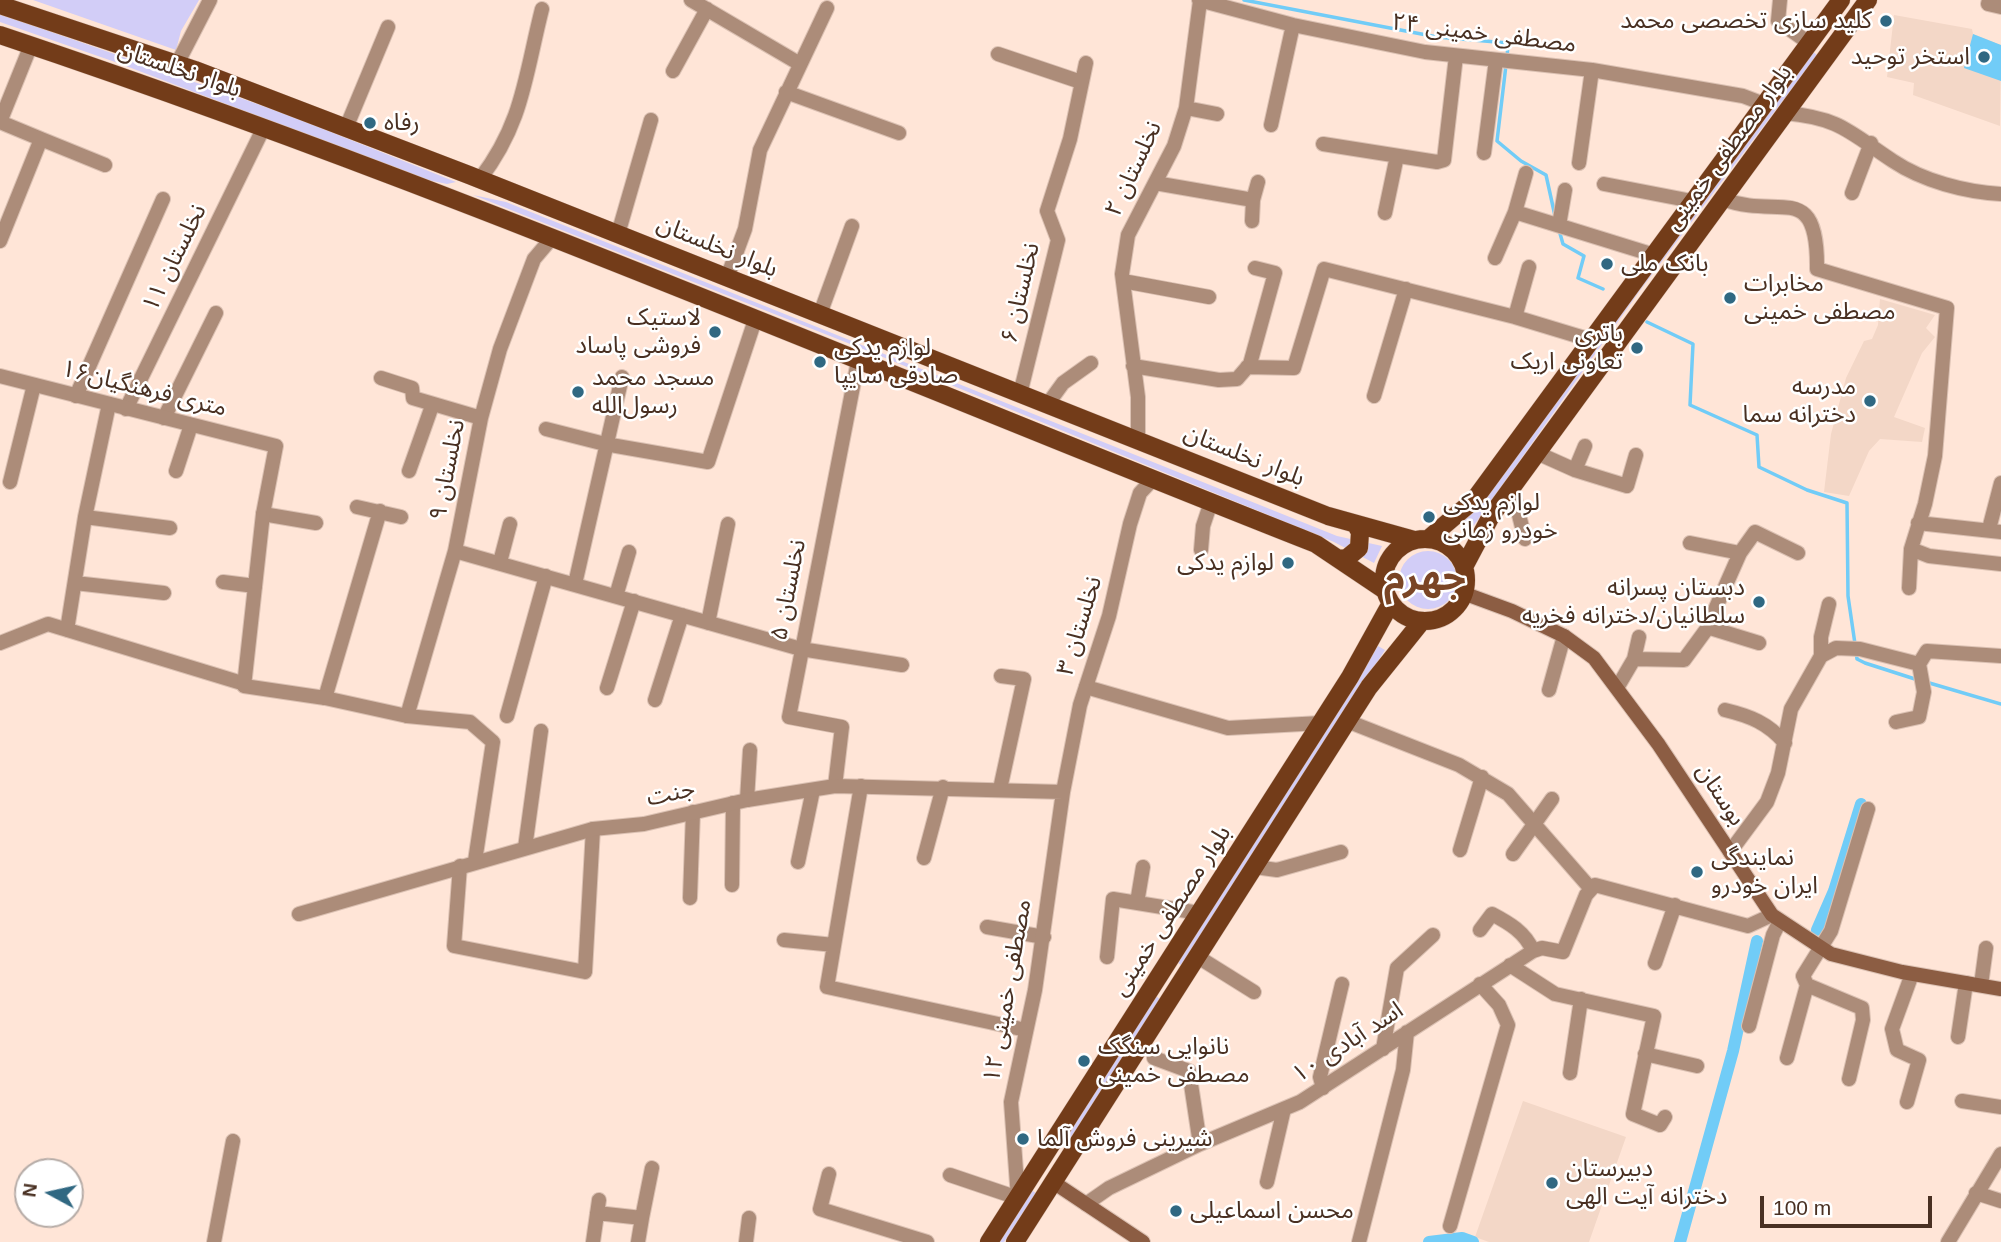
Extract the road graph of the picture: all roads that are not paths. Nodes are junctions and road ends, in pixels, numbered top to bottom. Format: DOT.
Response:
graph roads {
  1 [pos="210,0"];
  2 [pos="691,0"];
  3 [pos="1199,0"];
  4 [pos="1780,0"];
  5 [pos="1840,0"];
  6 [pos="1868,0"];
  7 [pos="1989,0"];
  8 [pos="0,5"];
  9 [pos="2001,6"];
  10 [pos="827,8"];
  11 [pos="542,9"];
  12 [pos="706,9"];
  13 [pos="1293,25"];
  14 [pos="388,27"];
  15 [pos="0,35"];
  16 [pos="1814,35"];
  17 [pos="1837,42"];
  18 [pos="31,45"];
  19 [pos="998,54"];
  20 [pos="1456,56"];
  21 [pos="1496,60"];
  22 [pos="177,64"];
  23 [pos="800,64"];
  24 [pos="1086,64"];
  25 [pos="1592,70"];
  26 [pos="673,71"];
  27 [pos="1082,82"];
  28 [pos="786,92"];
  29 [pos="1764,104"];
  30 [pos="1186,108"];
  31 [pos="1785,113"];
  32 [pos="1217,114"];
  33 [pos="651,120"];
  34 [pos="0,122"];
  35 [pos="1271,125"];
  36 [pos="264,127"];
  37 [pos="346,128"];
  38 [pos="899,133"];
  39 [pos="41,139"];
  40 [pos="1871,143"];
  41 [pos="1323,144"];
  42 [pos="1484,153"];
  43 [pos="1397,156"];
  44 [pos="1579,163"];
  45 [pos="106,165"];
  46 [pos="1526,173"];
  47 [pos="474,177"];
  48 [pos="1258,182"];
  49 [pos="1155,183"];
  50 [pos="1604,184"];
  51 [pos="1565,190"];
  52 [pos="1852,193"];
  53 [pos="2001,194"];
  54 [pos="163,199"];
  55 [pos="1723,199"];
  56 [pos="1253,200"];
  57 [pos="1692,201"];
  58 [pos="459,202"];
  59 [pos="1515,212"];
  60 [pos="1385,213"];
  61 [pos="1252,221"];
  62 [pos="1559,225"];
  63 [pos="852,226"];
  64 [pos="618,234"];
  65 [pos="551,239"];
  66 [pos="0,241"];
  67 [pos="1654,255"];
  68 [pos="1495,258"];
  69 [pos="1530,267"];
  70 [pos="1255,268"];
  71 [pos="727,278"];
  72 [pos="1123,281"];
  73 [pos="1406,289"];
  74 [pos="1209,297"];
  75 [pos="216,313"];
  76 [pos="820,314"];
  77 [pos="1515,317"];
  78 [pos="755,320"];
  79 [pos="1591,340"];
  80 [pos="858,361"];
  81 [pos="1091,363"];
  82 [pos="1133,366"];
  83 [pos="1247,367"];
  84 [pos="0,376"];
  85 [pos="621,377"];
  86 [pos="381,378"];
  87 [pos="34,385"];
  88 [pos="1020,394"];
  89 [pos="76,396"];
  90 [pos="1374,396"];
  91 [pos="109,404"];
  92 [pos="1047,405"];
  93 [pos="432,406"];
  94 [pos="126,409"];
  95 [pos="164,418"];
  96 [pos="481,418"];
  97 [pos="191,425"];
  98 [pos="546,429"];
  99 [pos="1138,441"];
  100 [pos="605,444"];
  101 [pos="1585,446"];
  102 [pos="1537,453"];
  103 [pos="1636,455"];
  104 [pos="1575,470"];
  105 [pos="176,471"];
  106 [pos="409,471"];
  107 [pos="1153,479"];
  108 [pos="10,482"];
  109 [pos="2001,482"];
  110 [pos="1512,487"];
  111 [pos="1211,502"];
  112 [pos="357,506"];
  113 [pos="380,512"];
  114 [pos="263,514"];
  115 [pos="85,517"];
  116 [pos="401,517"];
  117 [pos="316,523"];
  118 [pos="1918,523"];
  119 [pos="510,524"];
  120 [pos="728,524"];
  121 [pos="1356,525"];
  122 [pos="170,528"];
  123 [pos="1995,531"];
  124 [pos="1525,539"];
  125 [pos="1421,540"];
  126 [pos="1690,543"];
  127 [pos="1911,549"];
  128 [pos="1201,550"];
  129 [pos="455,551"];
  130 [pos="629,552"];
  131 [pos="1740,553"];
  132 [pos="1798,553"];
  133 [pos="1339,559"];
  134 [pos="500,562"];
  135 [pos="2001,564"];
  136 [pos="1464,567"];
  137 [pos="547,576"];
  138 [pos="223,582"];
  139 [pos="75,583"];
  140 [pos="575,584"];
  141 [pos="255,586"];
  142 [pos="1909,588"];
  143 [pos="164,593"];
  144 [pos="1464,593"];
  145 [pos="616,596"];
  146 [pos="1388,597"];
  147 [pos="634,601"];
  148 [pos="1829,604"];
  149 [pos="682,615"];
  150 [pos="1422,621"];
  151 [pos="708,623"];
  152 [pos="1707,627"];
  153 [pos="67,629"];
  154 [pos="1564,636"];
  155 [pos="1639,636"];
  156 [pos="0,643"];
  157 [pos="1759,643"];
  158 [pos="801,649"];
  159 [pos="1821,656"];
  160 [pos="2001,656"];
  161 [pos="1634,659"];
  162 [pos="1919,664"];
  163 [pos="902,665"];
  164 [pos="1002,676"];
  165 [pos="245,684"];
  166 [pos="1086,687"];
  167 [pos="607,688"];
  168 [pos="1617,688"];
  169 [pos="1549,690"];
  170 [pos="325,698"];
  171 [pos="655,700"];
  172 [pos="1725,710"];
  173 [pos="407,716"];
  174 [pos="507,716"];
  175 [pos="1347,722"];
  176 [pos="1896,722"];
  177 [pos="1321,723"];
  178 [pos="541,731"];
  179 [pos="1785,743"];
  180 [pos="750,750"];
  181 [pos="1482,777"];
  182 [pos="835,786"];
  183 [pos="861,786"];
  184 [pos="943,787"];
  185 [pos="1000,789"];
  186 [pos="813,790"];
  187 [pos="1063,792"];
  188 [pos="1552,799"];
  189 [pos="740,802"];
  190 [pos="1868,809"];
  191 [pos="694,812"];
  192 [pos="1535,825"];
  193 [pos="593,829"];
  194 [pos="525,848"];
  195 [pos="1460,850"];
  196 [pos="1341,852"];
  197 [pos="1730,852"];
  198 [pos="1513,854"];
  199 [pos="924,858"];
  200 [pos="475,861"];
  201 [pos="798,862"];
  202 [pos="460,866"];
  203 [pos="1143,867"];
  204 [pos="1255,867"];
  205 [pos="732,885"];
  206 [pos="1593,887"];
  207 [pos="690,898"];
  208 [pos="1137,902"];
  209 [pos="1675,905"];
  210 [pos="1199,913"];
  211 [pos="299,914"];
  212 [pos="1776,918"];
  213 [pos="987,927"];
  214 [pos="1480,930"];
  215 [pos="1433,935"];
  216 [pos="1044,937"];
  217 [pos="785,940"];
  218 [pos="834,945"];
  219 [pos="1822,948"];
  220 [pos="1986,948"];
  221 [pos="1533,951"];
  222 [pos="1107,957"];
  223 [pos="1198,957"];
  224 [pos="1655,963"];
  225 [pos="1510,965"];
  226 [pos="1162,972"];
  227 [pos="1912,974"];
  228 [pos="1180,984"];
  229 [pos="1342,984"];
  230 [pos="1480,984"];
  231 [pos="1973,984"];
  232 [pos="1807,985"];
  233 [pos="2001,989"];
  234 [pos="1254,992"];
  235 [pos="1581,999"];
  236 [pos="1749,1026"];
  237 [pos="1026,1031"];
  238 [pos="1407,1032"];
  239 [pos="1958,1037"];
  240 [pos="1383,1049"];
  241 [pos="1645,1054"];
  242 [pos="1154,1058"];
  243 [pos="1787,1058"];
  244 [pos="1697,1066"];
  245 [pos="1570,1073"];
  246 [pos="1849,1079"];
  247 [pos="1323,1088"];
  248 [pos="1962,1101"];
  249 [pos="1906,1102"];
  250 [pos="2001,1107"];
  251 [pos="1284,1109"];
  252 [pos="1665,1117"];
  253 [pos="233,1141"];
  254 [pos="1200,1144"];
  255 [pos="2001,1154"];
  256 [pos="652,1168"];
  257 [pos="1036,1170"];
  258 [pos="829,1174"];
  259 [pos="950,1175"];
  260 [pos="1053,1182"];
  261 [pos="1267,1182"];
  262 [pos="1976,1193"];
  263 [pos="1018,1198"];
  264 [pos="2001,1201"];
  265 [pos="1086,1204"];
  266 [pos="642,1218"];
  267 [pos="749,1218"];
  268 [pos="1450,1226"];
  269 [pos="1135,1240"];
  270 [pos="214,1242"];
  271 [pos="593,1242"];
  272 [pos="638,1242"];
  273 [pos="746,1242"];
  274 [pos="927,1242"];
  275 [pos="989,1242"];
  276 [pos="1015,1242"];
  277 [pos="1359,1242"];
  278 [pos="1948,1242"];
  1 -- 22 [label="street"];
  2 -- 12 [label="street"];
  3 -- 13 [label="street, مصطفی خمینی ۲۴"];
  3 -- 30 [label="street, نخلستان ۲"];
  4 -- 16 [label="street"];
  5 -- 16 [label="main road, بلوار مصطفی خمینی"];
  6 -- 17 [label="main road, بلوار مصطفی خمینی"];
  7 -- 9 [label="street"];
  8 -- 22 [label="main road, بلوار نخلستان"];
  10 -- 23 [label="street"];
  11 -- 47 [label="street"];
  12 -- 23 [label="street"];
  12 -- 26 [label="street"];
  13 -- 20 [label="street, مصطفی خمینی ۲۴"];
  13 -- 35 [label="street"];
  14 -- 37 [label="street"];
  15 -- 18 [label="main road, بلوار نخلستان"];
  16 -- 17 [label="main road"];
  16 -- 29 [label="main road, بلوار مصطفی خمینی"];
  17 -- 31 [label="main road, بلوار مصطفی خمینی"];
  18 -- 34 [label="street"];
  18 -- 36 [label="main road, بلوار نخلستان"];
  19 -- 27 [label="street"];
  20 -- 21 [label="street, مصطفی خمینی ۲۴"];
  20 -- 43 [label="street"];
  21 -- 25 [label="street, مصطفی خمینی ۲۴"];
  21 -- 42 [label="street"];
  22 -- 37 [label="main road, بلوار نخلستان"];
  23 -- 28 [label="street"];
  24 -- 27 [label="street, نخلستان ۶"];
  25 -- 29 [label="street, مصطفی خمینی ۲۴"];
  25 -- 44 [label="street"];
  27 -- 88 [label="street, نخلستان ۶"];
  28 -- 38 [label="street"];
  28 -- 71 [label="street"];
  29 -- 57 [label="main road, بلوار مصطفی خمینی"];
  30 -- 32 [label="street"];
  30 -- 49 [label="street, نخلستان ۲"];
  31 -- 40 [label="street"];
  31 -- 55 [label="main road, بلوار مصطفی خمینی"];
  33 -- 64 [label="street"];
  34 -- 39 [label="street"];
  36 -- 58 [label="main road, بلوار نخلستان"];
  36 -- 94 [label="street, نخلستان ۱۱"];
  37 -- 47 [label="main road, بلوار نخلستان"];
  39 -- 45 [label="street"];
  39 -- 66 [label="street"];
  40 -- 52 [label="street"];
  40 -- 53 [label="street"];
  41 -- 43 [label="street"];
  43 -- 60 [label="street"];
  46 -- 59 [label="street"];
  47 -- 58 [label="main road"];
  47 -- 64 [label="main road, بلوار نخلستان"];
  48 -- 56 [label="street"];
  49 -- 56 [label="street"];
  49 -- 72 [label="street, نخلستان ۲"];
  50 -- 57 [label="street"];
  51 -- 62 [label="street"];
  54 -- 89 [label="street"];
  55 -- 102 [label="main road, بلوار مصطفی خمینی"];
  55 -- 118 [label="street"];
  56 -- 61 [label="street"];
  57 -- 67 [label="main road, بلوار مصطفی خمینی"];
  58 -- 65 [label="main road, بلوار نخلستان"];
  59 -- 62 [label="street"];
  59 -- 68 [label="street"];
  62 -- 67 [label="street"];
  63 -- 76 [label="street"];
  64 -- 71 [label="main road, بلوار نخلستان"];
  65 -- 78 [label="main road, بلوار نخلستان"];
  65 -- 96 [label="street, نخلستان ۹"];
  67 -- 79 [label="main road, بلوار مصطفی خمینی"];
  69 -- 77 [label="street"];
  70 -- 83 [label="street"];
  71 -- 76 [label="main road, بلوار نخلستان"];
  72 -- 74 [label="street"];
  72 -- 82 [label="street, نخلستان ۲"];
  73 -- 77 [label="street"];
  73 -- 83 [label="street"];
  73 -- 90 [label="street"];
  75 -- 95 [label="street"];
  76 -- 88 [label="main road, بلوار نخلستان"];
  77 -- 79 [label="street"];
  78 -- 80 [label="main road, بلوار نخلستان"];
  78 -- 100 [label="street"];
  79 -- 125 [label="main road, بلوار مصطفی خمینی"];
  80 -- 107 [label="main road, بلوار نخلستان"];
  80 -- 158 [label="street, نخلستان ۵"];
  81 -- 92 [label="street"];
  82 -- 83 [label="street"];
  82 -- 99 [label="street, نخلستان ۲"];
  84 -- 87 [label="street, ۱۶متری فرهنگیان"];
  85 -- 100 [label="street"];
  86 -- 93 [label="street"];
  87 -- 89 [label="street, ۱۶متری فرهنگیان"];
  87 -- 108 [label="street"];
  88 -- 92 [label="main road, بلوار نخلستان"];
  89 -- 91 [label="street, ۱۶متری فرهنگیان"];
  91 -- 94 [label="street, ۱۶متری فرهنگیان"];
  91 -- 115 [label="street"];
  92 -- 99 [label="main road, بلوار نخلستان"];
  93 -- 96 [label="street"];
  93 -- 106 [label="street"];
  94 -- 95 [label="street, ۱۶متری فرهنگیان"];
  95 -- 97 [label="street, ۱۶متری فرهنگیان"];
  96 -- 129 [label="street, نخلستان ۹"];
  97 -- 105 [label="street"];
  97 -- 114 [label="street, ۱۶متری فرهنگیان"];
  98 -- 100 [label="street"];
  99 -- 121 [label="main road, بلوار نخلستان"];
  100 -- 140 [label="street"];
  101 -- 104 [label="street"];
  102 -- 104 [label="street"];
  102 -- 110 [label="main road, بلوار مصطفی خمینی"];
  103 -- 104 [label="street"];
  107 -- 111 [label="main road, بلوار نخلستان"];
  107 -- 166 [label="street, نخلستان ۳"];
  109 -- 123 [label="street"];
  110 -- 124 [label="street"];
  110 -- 136 [label="main road, بلوار مصطفی خمینی"];
  111 -- 128 [label="street"];
  111 -- 133 [label="main road, بلوار نخلستان"];
  112 -- 113 [label="street"];
  113 -- 116 [label="street"];
  113 -- 170 [label="street"];
  114 -- 117 [label="street"];
  114 -- 141 [label="street"];
  115 -- 122 [label="street"];
  115 -- 139 [label="street"];
  118 -- 123 [label="street"];
  118 -- 127 [label="street"];
  119 -- 134 [label="street"];
  120 -- 151 [label="street"];
  121 -- 125 [label="main road, بلوار نخلستان"];
  121 -- 133 [label="main road"];
  125 -- 136 [label="main road"];
  125 -- 146 [label="main road"];
  126 -- 131 [label="street"];
  127 -- 135 [label="street"];
  127 -- 142 [label="street"];
  129 -- 134 [label="street"];
  129 -- 173 [label="street, نخلستان ۹"];
  130 -- 145 [label="street"];
  131 -- 132 [label="street"];
  131 -- 152 [label="street"];
  133 -- 146 [label="main road, بلوار نخلستان"];
  134 -- 137 [label="street"];
  136 -- 144 [label="main road"];
  137 -- 140 [label="street"];
  137 -- 174 [label="street"];
  138 -- 141 [label="street"];
  139 -- 143 [label="street"];
  139 -- 153 [label="street"];
  140 -- 145 [label="street"];
  141 -- 165 [label="street"];
  144 -- 150 [label="main road"];
  144 -- 154 [label="main road, بوستان"];
  145 -- 147 [label="street"];
  146 -- 150 [label="main road"];
  146 -- 177 [label="main road, بلوار مصطفی خمینی"];
  147 -- 149 [label="street"];
  147 -- 167 [label="street"];
  148 -- 159 [label="street"];
  149 -- 151 [label="street"];
  149 -- 171 [label="street"];
  150 -- 175 [label="main road, بلوار مصطفی خمینی"];
  151 -- 158 [label="street"];
  152 -- 157 [label="street"];
  152 -- 161 [label="street"];
  153 -- 156 [label="street"];
  153 -- 165 [label="street"];
  154 -- 168 [label="main road, بوستان"];
  154 -- 169 [label="street"];
  155 -- 161 [label="street"];
  158 -- 163 [label="street"];
  158 -- 182 [label="street, نخلستان ۵"];
  159 -- 162 [label="street"];
  159 -- 179 [label="street"];
  160 -- 162 [label="street"];
  161 -- 168 [label="street"];
  162 -- 176 [label="street"];
  164 -- 185 [label="street"];
  165 -- 170 [label="street"];
  166 -- 177 [label="street"];
  166 -- 187 [label="street, نخلستان ۳"];
  168 -- 197 [label="main road, بوستان"];
  170 -- 173 [label="street"];
  172 -- 179 [label="street"];
  173 -- 200 [label="street"];
  175 -- 181 [label="street"];
  175 -- 204 [label="main road, بلوار مصطفی خمینی"];
  177 -- 210 [label="main road, بلوار مصطفی خمینی"];
  178 -- 194 [label="street"];
  179 -- 197 [label="street"];
  180 -- 189 [label="street"];
  181 -- 192 [label="street"];
  181 -- 195 [label="street"];
  182 -- 183 [label="street, جنت"];
  182 -- 186 [label="street, جنت"];
  183 -- 184 [label="street, جنت"];
  183 -- 218 [label="street"];
  184 -- 185 [label="street, جنت"];
  184 -- 199 [label="street"];
  185 -- 187 [label="street, جنت"];
  186 -- 189 [label="street, جنت"];
  186 -- 201 [label="street"];
  187 -- 216 [label="street, مصطفی خمینی ۱۲"];
  188 -- 192 [label="street"];
  189 -- 191 [label="street, جنت"];
  189 -- 205 [label="street"];
  190 -- 219 [label="street"];
  191 -- 193 [label="street, جنت"];
  191 -- 207 [label="street"];
  192 -- 198 [label="street"];
  192 -- 206 [label="street"];
  193 -- 194 [label="street, جنت"];
  193 -- 202 [label="street"];
  194 -- 200 [label="street, جنت"];
  196 -- 204 [label="street"];
  197 -- 212 [label="main road, بوستان"];
  200 -- 202 [label="street, جنت"];
  202 -- 211 [label="street, جنت"];
  203 -- 208 [label="street"];
  204 -- 223 [label="main road, بلوار مصطفی خمینی"];
  206 -- 209 [label="street"];
  206 -- 221 [label="street, اسد آبادی ۱۰"];
  208 -- 210 [label="street"];
  208 -- 222 [label="street"];
  209 -- 212 [label="street"];
  209 -- 224 [label="street"];
  210 -- 226 [label="main road, بلوار مصطفی خمینی"];
  212 -- 219 [label="main road, بوستان"];
  212 -- 236 [label="street"];
  213 -- 216 [label="street"];
  214 -- 221 [label="street"];
  215 -- 240 [label="street"];
  216 -- 237 [label="street, مصطفی خمینی ۱۲"];
  217 -- 218 [label="street"];
  218 -- 237 [label="street"];
  219 -- 227 [label="main road, بوستان"];
  219 -- 232 [label="street"];
  220 -- 231 [label="street"];
  221 -- 225 [label="street, اسد آبادی ۱۰"];
  223 -- 228 [label="main road, بلوار مصطفی خمینی"];
  223 -- 234 [label="street"];
  225 -- 230 [label="street, اسد آبادی ۱۰"];
  225 -- 235 [label="street"];
  226 -- 228 [label="main road"];
  226 -- 257 [label="main road, بلوار مصطفی خمینی"];
  227 -- 231 [label="main road, بوستان"];
  227 -- 249 [label="street"];
  228 -- 260 [label="main road, بلوار مصطفی خمینی"];
  229 -- 247 [label="street"];
  230 -- 238 [label="street, اسد آبادی ۱۰"];
  230 -- 268 [label="street"];
  231 -- 233 [label="main road, بوستان"];
  231 -- 239 [label="street"];
  232 -- 243 [label="street"];
  232 -- 246 [label="street"];
  235 -- 241 [label="street"];
  235 -- 245 [label="street"];
  237 -- 263 [label="street, مصطفی خمینی ۱۲"];
  238 -- 240 [label="street, اسد آبادی ۱۰"];
  238 -- 277 [label="street"];
  240 -- 247 [label="street, اسد آبادی ۱۰"];
  241 -- 244 [label="street"];
  241 -- 252 [label="street"];
  242 -- 254 [label="street"];
  247 -- 251 [label="street, اسد آبادی ۱۰"];
  248 -- 250 [label="street"];
  251 -- 254 [label="street, اسد آبادی ۱۰"];
  251 -- 261 [label="street"];
  253 -- 270 [label="street"];
  254 -- 265 [label="street, اسد آبادی ۱۰"];
  255 -- 262 [label="street"];
  256 -- 266 [label="street"];
  257 -- 260 [label="main road"];
  257 -- 263 [label="main road, بلوار مصطفی خمینی"];
  258 -- 274 [label="street"];
  259 -- 263 [label="street"];
  260 -- 265 [label="main road"];
  260 -- 276 [label="main road, بلوار مصطفی خمینی"];
  262 -- 264 [label="street"];
  262 -- 278 [label="street"];
  263 -- 275 [label="main road, بلوار مصطفی خمینی"];
  265 -- 269 [label="main road"];
  266 -- 271 [label="street"];
  266 -- 272 [label="street"];
  267 -- 273 [label="street"];
}
